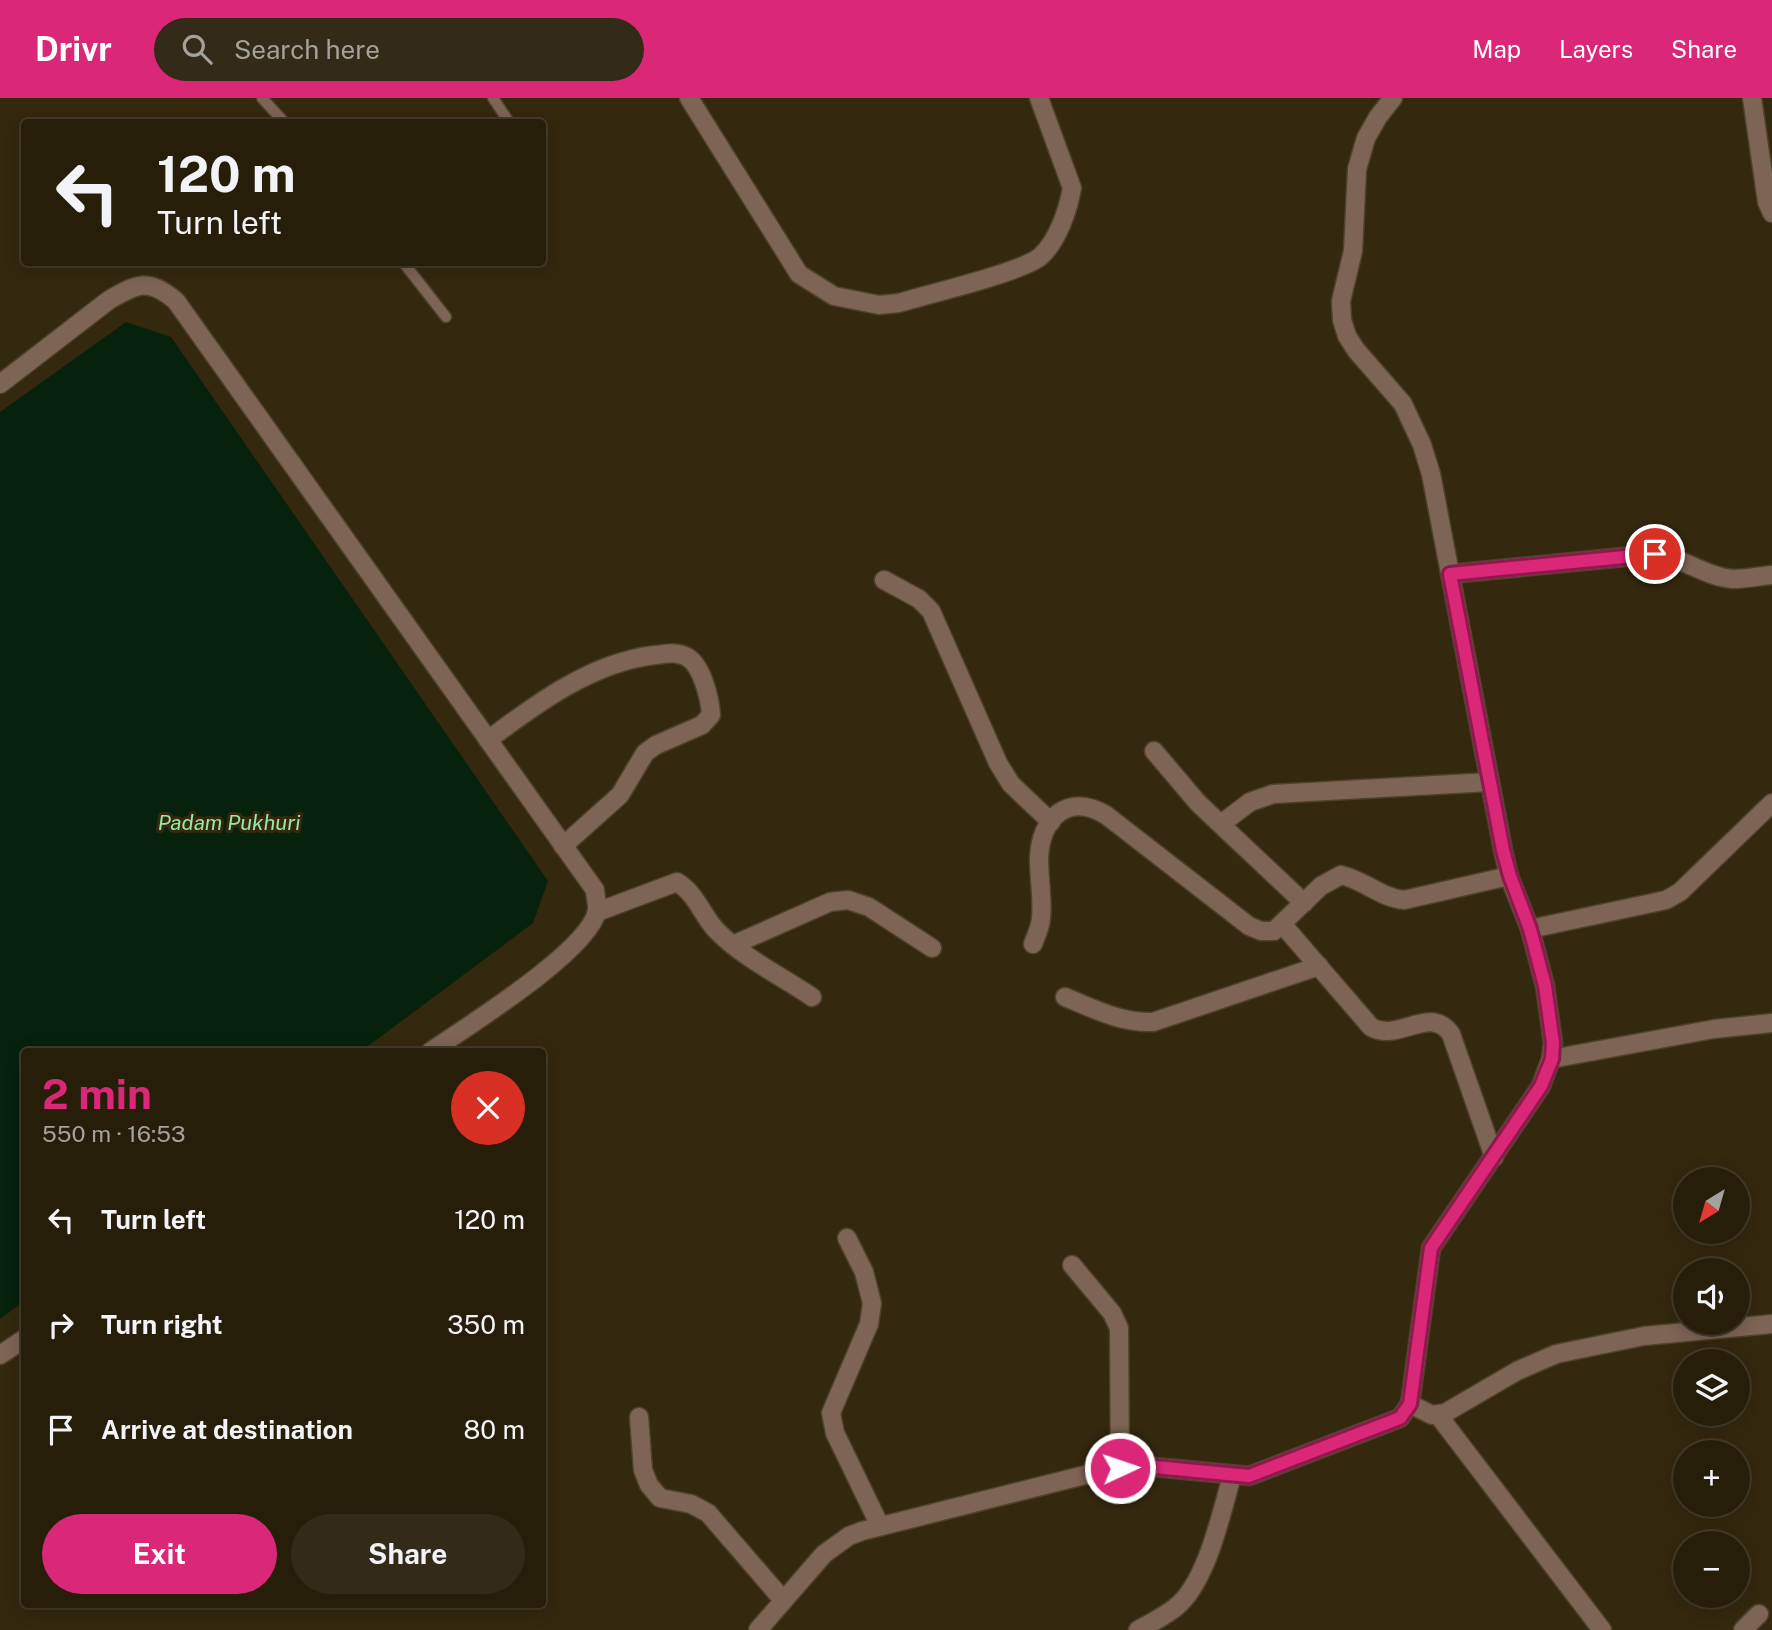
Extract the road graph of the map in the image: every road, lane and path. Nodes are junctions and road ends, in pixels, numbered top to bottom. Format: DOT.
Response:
graph roads {
  1 [pos="262,98"];
  2 [pos="493,98"];
  3 [pos="689,98"];
  4 [pos="1039,98"];
  5 [pos="1393,98"];
  6 [pos="1752,98"];
  7 [pos="281,119"];
  8 [pos="507,119"];
  9 [pos="1772,213"];
  10 [pos="406,266"];
  11 [pos="446,317"];
  12 [pos="0,384"];
  13 [pos="1450,574"];
  14 [pos="1772,575"];
  15 [pos="884,580"];
  16 [pos="488,740"];
  17 [pos="1154,751"];
  18 [pos="1490,782"];
  19 [pos="1772,803"];
  20 [pos="1051,822"];
  21 [pos="1221,824"];
  22 [pos="563,846"];
  23 [pos="1510,876"];
  24 [pos="1304,903"];
  25 [pos="597,912"];
  26 [pos="1283,925"];
  27 [pos="1530,929"];
  28 [pos="1032,944"];
  29 [pos="733,945"];
  30 [pos="932,948"];
  31 [pos="1319,966"];
  32 [pos="812,997"];
  33 [pos="1065,997"];
  34 [pos="1772,1023"];
  35 [pos="436,1048"];
  36 [pos="1552,1059"];
  37 [pos="1494,1157"];
  38 [pos="847,1238"];
  39 [pos="1072,1265"];
  40 [pos="1772,1324"];
  41 [pos="21,1341"];
  42 [pos="0,1355"];
  43 [pos="1410,1404"];
  44 [pos="1438,1415"];
  45 [pos="639,1417"];
  46 [pos="1120,1468"];
  47 [pos="1232,1476"];
  48 [pos="880,1526"];
  49 [pos="783,1600"];
  50 [pos="1759,1614"];
  51 [pos="758,1630"];
  52 [pos="1138,1630"];
  53 [pos="1602,1630"];
  54 [pos="1743,1630"];
  1 -- 7 [label="lane"];
  2 -- 8 [label="lane"];
  3 -- 4 [label="street"];
  5 -- 13 [label="street"];
  6 -- 9 [label="street"];
  10 -- 11 [label="lane"];
  12 -- 16 [label="street"];
  13 -- 14 [label="street"];
  13 -- 18 [label="street"];
  15 -- 20 [label="street"];
  16 -- 22 [label="street"];
  16 -- 22 [label="street"];
  17 -- 21 [label="street"];
  18 -- 21 [label="street"];
  18 -- 23 [label="street"];
  19 -- 27 [label="street"];
  20 -- 26 [label="street"];
  20 -- 28 [label="street"];
  21 -- 24 [label="street"];
  22 -- 25 [label="street"];
  23 -- 24 [label="street"];
  23 -- 27 [label="street"];
  24 -- 26 [label="street"];
  25 -- 29 [label="street"];
  25 -- 35 [label="street"];
  26 -- 31 [label="street"];
  27 -- 36 [label="street"];
  29 -- 30 [label="street"];
  29 -- 32 [label="street"];
  31 -- 33 [label="street"];
  31 -- 37 [label="street"];
  34 -- 36 [label="street"];
  36 -- 37 [label="street"];
  37 -- 43 [label="street"];
  38 -- 48 [label="street"];
  39 -- 46 [label="street"];
  40 -- 44 [label="street"];
  41 -- 42 [label="street"];
  43 -- 44 [label="street"];
  43 -- 47 [label="street"];
  44 -- 53 [label="street"];
  45 -- 49 [label="street"];
  46 -- 47 [label="street"];
  46 -- 48 [label="street"];
  47 -- 52 [label="street"];
  48 -- 49 [label="street"];
  49 -- 51 [label="street"];
  50 -- 54 [label="street"];
}
